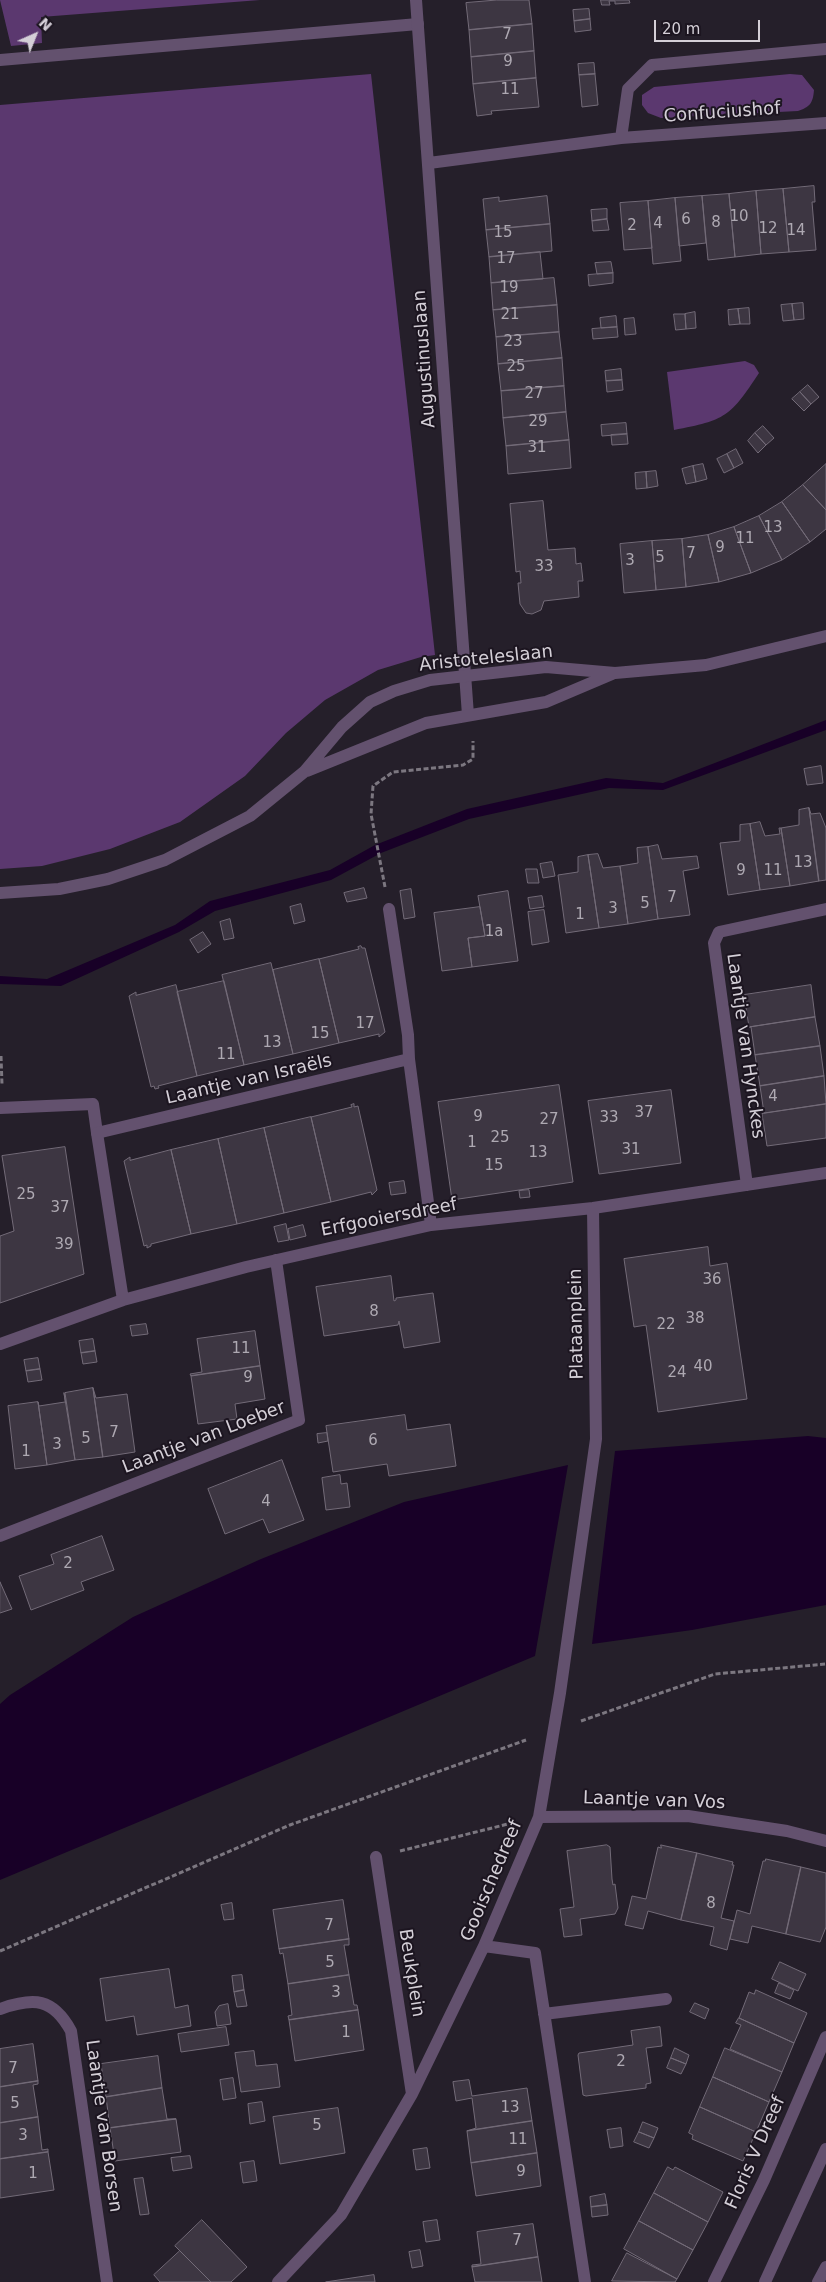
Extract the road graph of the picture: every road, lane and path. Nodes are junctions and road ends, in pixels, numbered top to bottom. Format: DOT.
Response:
graph roads {
  1 [pos="416,0"];
  2 [pos="418,24"];
  3 [pos="826,49"];
  4 [pos="0,60"];
  5 [pos="826,123"];
  6 [pos="621,138"];
  7 [pos="429,163"];
  8 [pos="826,636"];
  9 [pos="615,673"];
  10 [pos="465,677"];
  11 [pos="468,715"];
  12 [pos="304,772"];
  13 [pos="382,870"];
  14 [pos="0,894"];
  15 [pos="826,908"];
  16 [pos="389,909"];
  17 [pos="409,1059"];
  18 [pos="0,1108"];
  19 [pos="97,1133"];
  20 [pos="826,1173"];
  21 [pos="747,1186"];
  22 [pos="593,1208"];
  23 [pos="431,1225"];
  24 [pos="276,1260"];
  25 [pos="123,1300"];
  26 [pos="0,1344"];
  27 [pos="596,1439"];
  28 [pos="0,1536"];
  29 [pos="826,1664"];
  30 [pos="554,1730"];
  31 [pos="539,1817"];
  32 [pos="826,1841"];
  33 [pos="376,1857"];
  34 [pos="484,1946"];
  35 [pos="0,1951"];
  36 [pos="666,1999"];
  37 [pos="0,2010"];
  38 [pos="544,2014"];
  39 [pos="826,2037"];
  40 [pos="412,2094"];
  41 [pos="826,2149"];
  42 [pos="826,2267"];
  43 [pos="107,2282"];
  44 [pos="278,2282"];
  45 [pos="585,2282"];
  46 [pos="714,2282"];
  47 [pos="765,2282"];
  48 [pos="818,2282"];
  1 -- 2 [label="street, Augustinuslaan"];
  2 -- 4 [label="street"];
  2 -- 7 [label="street, Augustinuslaan"];
  3 -- 6 [label="street"];
  5 -- 6 [label="street, Confuciushof"];
  6 -- 7 [label="street, Confuciushof"];
  7 -- 10 [label="street, Augustinuslaan"];
  8 -- 9 [label="street, Aristoteleslaan"];
  9 -- 10 [label="street, Aristoteleslaan"];
  9 -- 11 [label="street, Aristoteleslaan"];
  10 -- 11 [label="street, Augustinuslaan"];
  10 -- 12 [label="street, Aristoteleslaan"];
  11 -- 12 [label="street, Aristoteleslaan"];
  11 -- 13 [label="path"];
  12 -- 14 [label="street, Aristoteleslaan"];
  15 -- 21 [label="street, Laantje van Hynckes"];
  16 -- 17 [label="street"];
  17 -- 19 [label="street, Laantje van Israëls"];
  17 -- 23 [label="street"];
  18 -- 19 [label="street"];
  19 -- 25 [label="street"];
  20 -- 21 [label="street, Erfgooiersdreef"];
  21 -- 22 [label="street, Erfgooiersdreef"];
  22 -- 23 [label="street, Erfgooiersdreef"];
  22 -- 27 [label="street, Plataanplein"];
  23 -- 24 [label="street, Erfgooiersdreef"];
  24 -- 25 [label="street, Erfgooiersdreef"];
  24 -- 28 [label="street, Laantje van Loeber"];
  25 -- 26 [label="street, Erfgooiersdreef"];
  27 -- 30 [label="street, Gooischedreef"];
  29 -- 30 [label="path"];
  30 -- 31 [label="street, Gooischedreef"];
  30 -- 35 [label="path"];
  31 -- 32 [label="street, Laantje van Vos"];
  31 -- 33 [label="path"];
  31 -- 34 [label="street, Gooischedreef"];
  33 -- 40 [label="street, Beukplein"];
  34 -- 38 [label="street"];
  34 -- 40 [label="street, Gooischedreef"];
  36 -- 38 [label="street"];
  37 -- 43 [label="street, Laantje van Borsen"];
  38 -- 45 [label="street"];
  39 -- 46 [label="street, Floris V Dreef"];
  40 -- 44 [label="street, Gooischedreef"];
  41 -- 47 [label="street"];
  42 -- 48 [label="street"];
}
